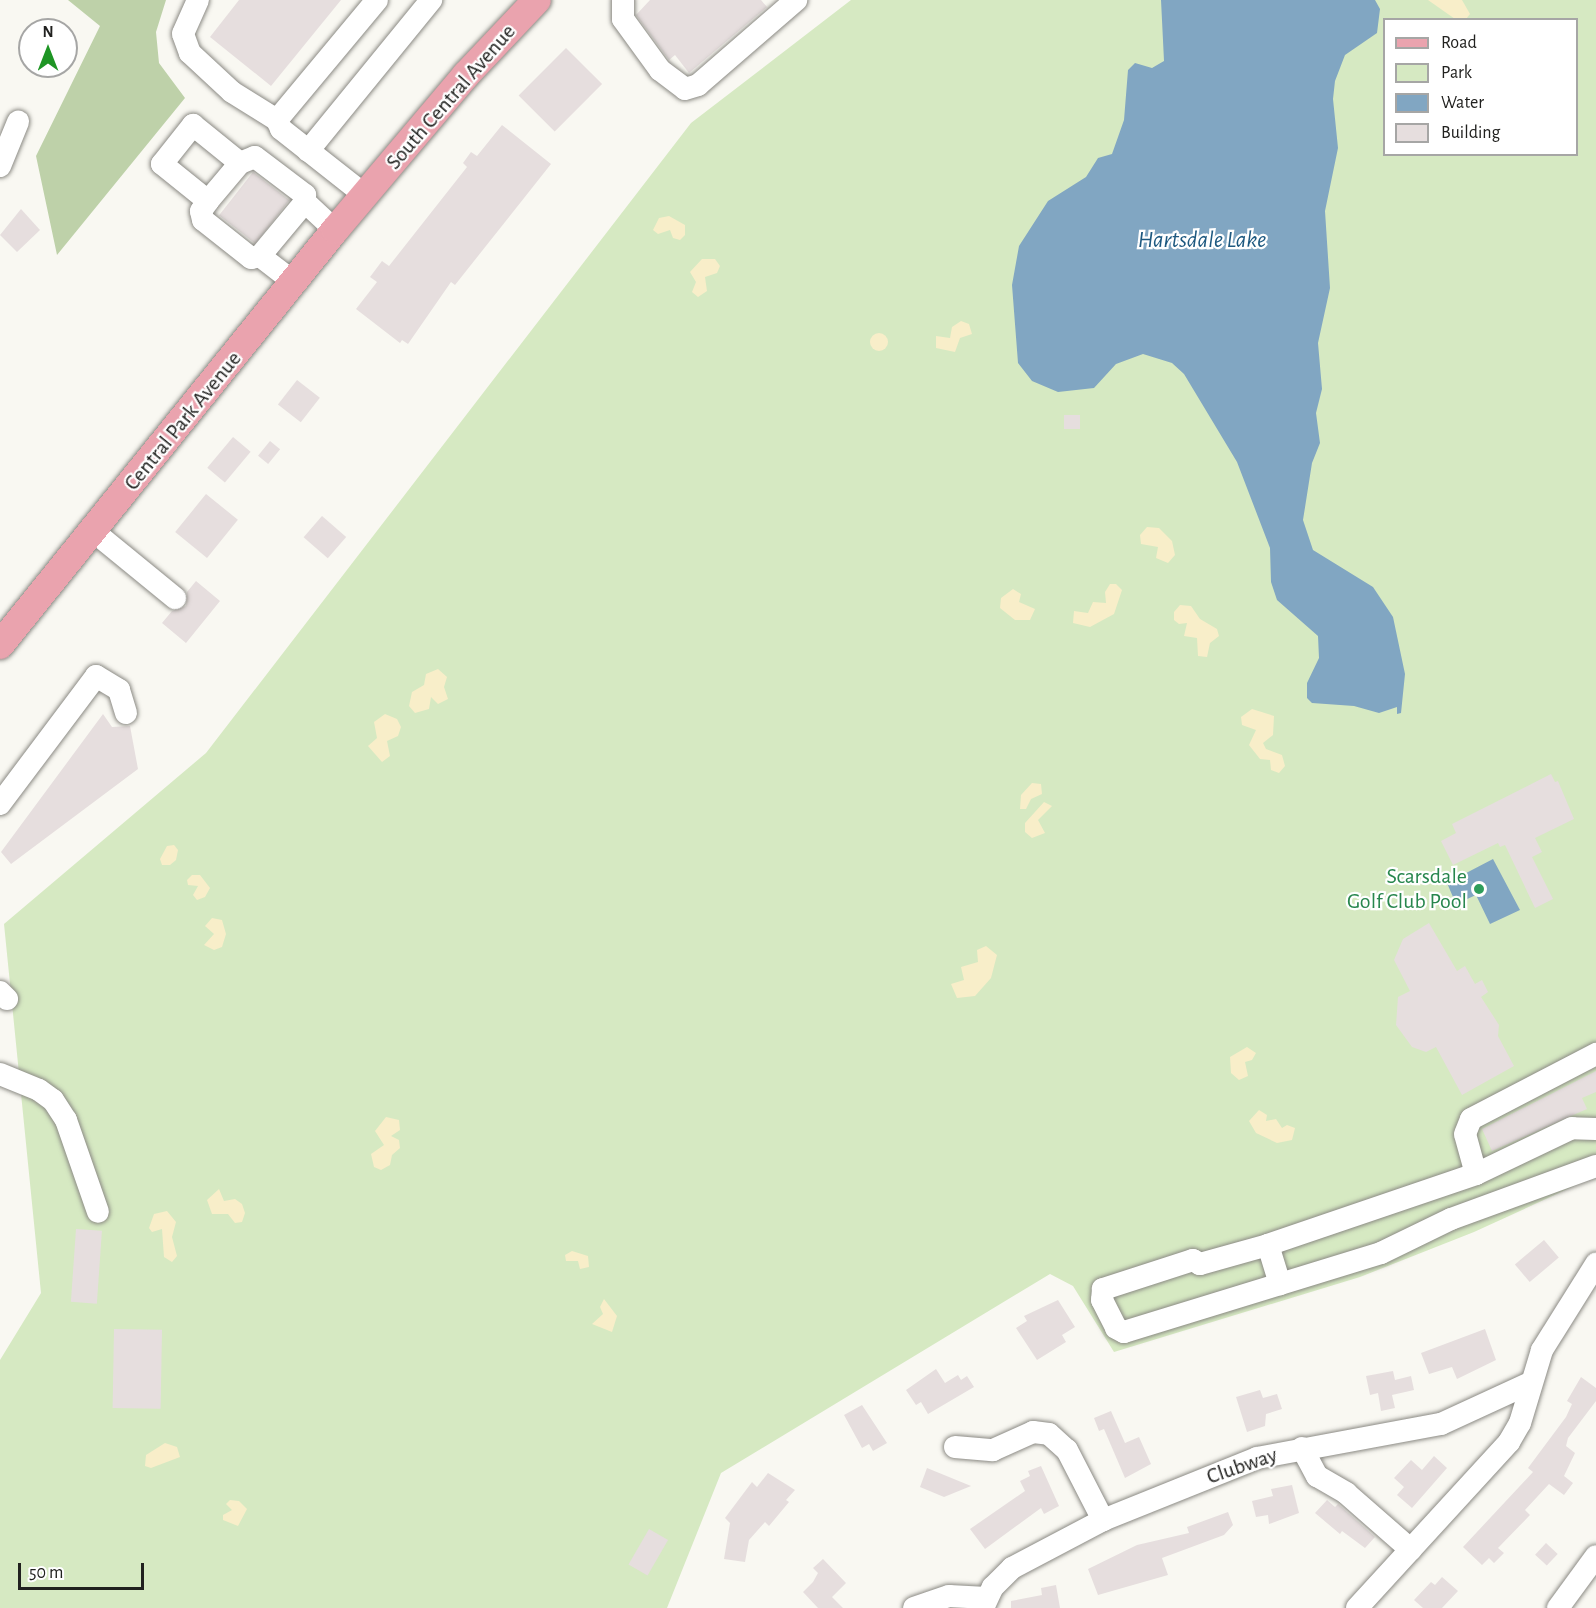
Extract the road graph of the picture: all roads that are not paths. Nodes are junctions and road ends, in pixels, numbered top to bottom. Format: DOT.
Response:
graph roads {
  1 [pos="198,0"];
  2 [pos="376,0"];
  3 [pos="431,0"];
  4 [pos="623,0"];
  5 [pos="796,0"];
  6 [pos="532,2"];
  7 [pos="277,120"];
  8 [pos="18,122"];
  9 [pos="308,151"];
  10 [pos="240,163"];
  11 [pos="0,166"];
  12 [pos="366,196"];
  13 [pos="208,201"];
  14 [pos="305,202"];
  15 [pos="335,230"];
  16 [pos="260,256"];
  17 [pos="295,283"];
  18 [pos="93,531"];
  19 [pos="175,598"];
  20 [pos="0,645"];
  21 [pos="126,712"];
  22 [pos="0,804"];
  23 [pos="1596,1054"];
  24 [pos="0,1074"];
  25 [pos="1596,1129"];
  26 [pos="1596,1166"];
  27 [pos="1476,1174"];
  28 [pos="99,1212"];
  29 [pos="1268,1245"];
  30 [pos="1596,1264"];
  31 [pos="1280,1284"];
  32 [pos="1530,1383"];
  33 [pos="955,1447"];
  34 [pos="1302,1448"];
  35 [pos="1103,1520"];
  36 [pos="1392,1534"];
  37 [pos="1411,1550"];
  38 [pos="1596,1556"];
  39 [pos="1391,1571"];
  40 [pos="985,1603"];
  41 [pos="914,1608"];
  42 [pos="1357,1608"];
  43 [pos="1558,1608"];
  1 -- 7 [label="street"];
  2 -- 7 [label="street"];
  3 -- 9 [label="street"];
  4 -- 5 [label="street"];
  6 -- 12 [label="main road, South Central Avenue"];
  7 -- 9 [label="street"];
  8 -- 11 [label="street"];
  9 -- 12 [label="street"];
  10 -- 13 [label="street"];
  10 -- 13 [label="street"];
  10 -- 14 [label="street"];
  12 -- 15 [label="main road, Central Park Avenue"];
  13 -- 16 [label="street"];
  14 -- 15 [label="street"];
  14 -- 16 [label="street"];
  15 -- 17 [label="main road, Central Park Avenue"];
  16 -- 17 [label="street"];
  17 -- 18 [label="main road, Central Park Avenue"];
  18 -- 19 [label="street"];
  18 -- 20 [label="main road, Central Park Avenue"];
  21 -- 22 [label="street"];
  23 -- 27 [label="street"];
  24 -- 28 [label="street"];
  25 -- 27 [label="street"];
  26 -- 31 [label="street"];
  27 -- 29 [label="street"];
  29 -- 31 [label="street"];
  29 -- 31 [label="street"];
  30 -- 32 [label="street"];
  32 -- 34 [label="street, Clubway"];
  32 -- 37 [label="street"];
  33 -- 35 [label="street"];
  34 -- 35 [label="street, Clubway"];
  34 -- 36 [label="street"];
  35 -- 40 [label="street, Clubway"];
  36 -- 37 [label="street"];
  36 -- 39 [label="street"];
  37 -- 39 [label="street"];
  38 -- 43 [label="street"];
  39 -- 42 [label="street"];
  40 -- 41 [label="street"];
}
